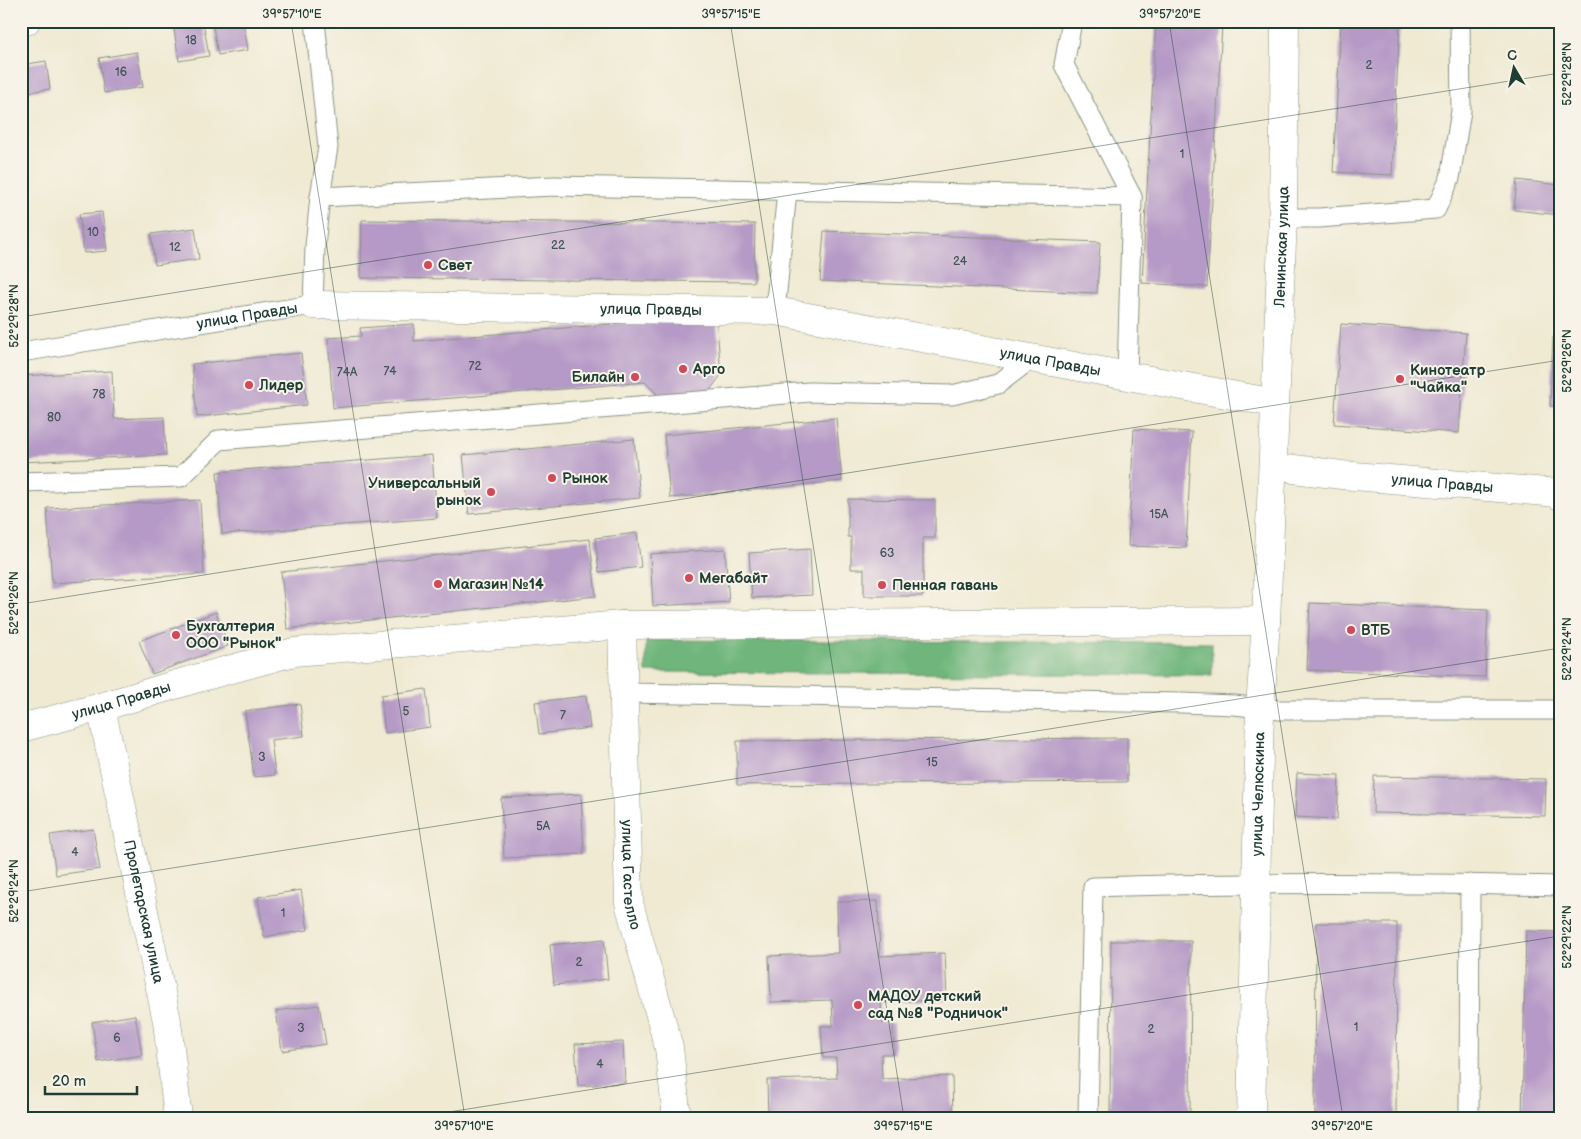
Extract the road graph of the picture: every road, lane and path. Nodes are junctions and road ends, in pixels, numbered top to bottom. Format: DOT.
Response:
graph roads {
  1 [pos="26,21"];
  2 [pos="315,21"];
  3 [pos="1072,21"];
  4 [pos="1285,21"];
  5 [pos="1460,21"];
  6 [pos="21,23"];
  7 [pos="786,191"];
  8 [pos="320,197"];
  9 [pos="1132,197"];
  10 [pos="1283,218"];
  11 [pos="314,305"];
  12 [pos="775,311"];
  13 [pos="21,352"];
  14 [pos="1032,358"];
  15 [pos="1128,376"];
  16 [pos="1275,403"];
  17 [pos="1284,470"];
  18 [pos="21,482"];
  19 [pos="1560,493"];
  20 [pos="1266,621"];
  21 [pos="622,625"];
  22 [pos="625,693"];
  23 [pos="101,707"];
  24 [pos="1260,709"];
  25 [pos="1560,710"];
  26 [pos="21,728"];
  27 [pos="1255,884"];
  28 [pos="1470,884"];
  29 [pos="1560,886"];
  30 [pos="178,1118"];
  31 [pos="677,1118"];
  32 [pos="1088,1118"];
  33 [pos="1250,1118"];
  34 [pos="1468,1118"];
  1 -- 6 [label="street"];
  2 -- 8 [label="lane"];
  3 -- 9 [label="lane"];
  4 -- 10 [label="street, Ленинская улица"];
  5 -- 10 [label="lane"];
  7 -- 8 [label="lane"];
  7 -- 9 [label="lane"];
  7 -- 12 [label="lane"];
  8 -- 11 [label="lane"];
  9 -- 15 [label="lane"];
  10 -- 16 [label="street, Ленинская улица"];
  11 -- 12 [label="street, улица Правды"];
  11 -- 13 [label="lane, улица Правды"];
  12 -- 14 [label="street, улица Правды"];
  14 -- 15 [label="street, улица Правды"];
  14 -- 18 [label="lane"];
  15 -- 16 [label="street, улица Правды"];
  16 -- 17 [label="street, Ленинская улица"];
  17 -- 19 [label="street, улица Правды"];
  17 -- 20 [label="street, улица Челюскина"];
  20 -- 21 [label="street, улица Правды"];
  20 -- 24 [label="street, улица Челюскина"];
  21 -- 22 [label="street, улица Гастелло"];
  21 -- 23 [label="street, улица Правды"];
  22 -- 24 [label="lane"];
  22 -- 31 [label="street, улица Гастелло"];
  23 -- 26 [label="street, улица Правды"];
  23 -- 30 [label="street, Пролетарская улица"];
  24 -- 25 [label="lane"];
  24 -- 27 [label="street, улица Челюскина"];
  27 -- 28 [label="lane"];
  27 -- 32 [label="lane"];
  27 -- 33 [label="street, улица Челюскина"];
  28 -- 29 [label="lane"];
  28 -- 34 [label="lane"];
}
